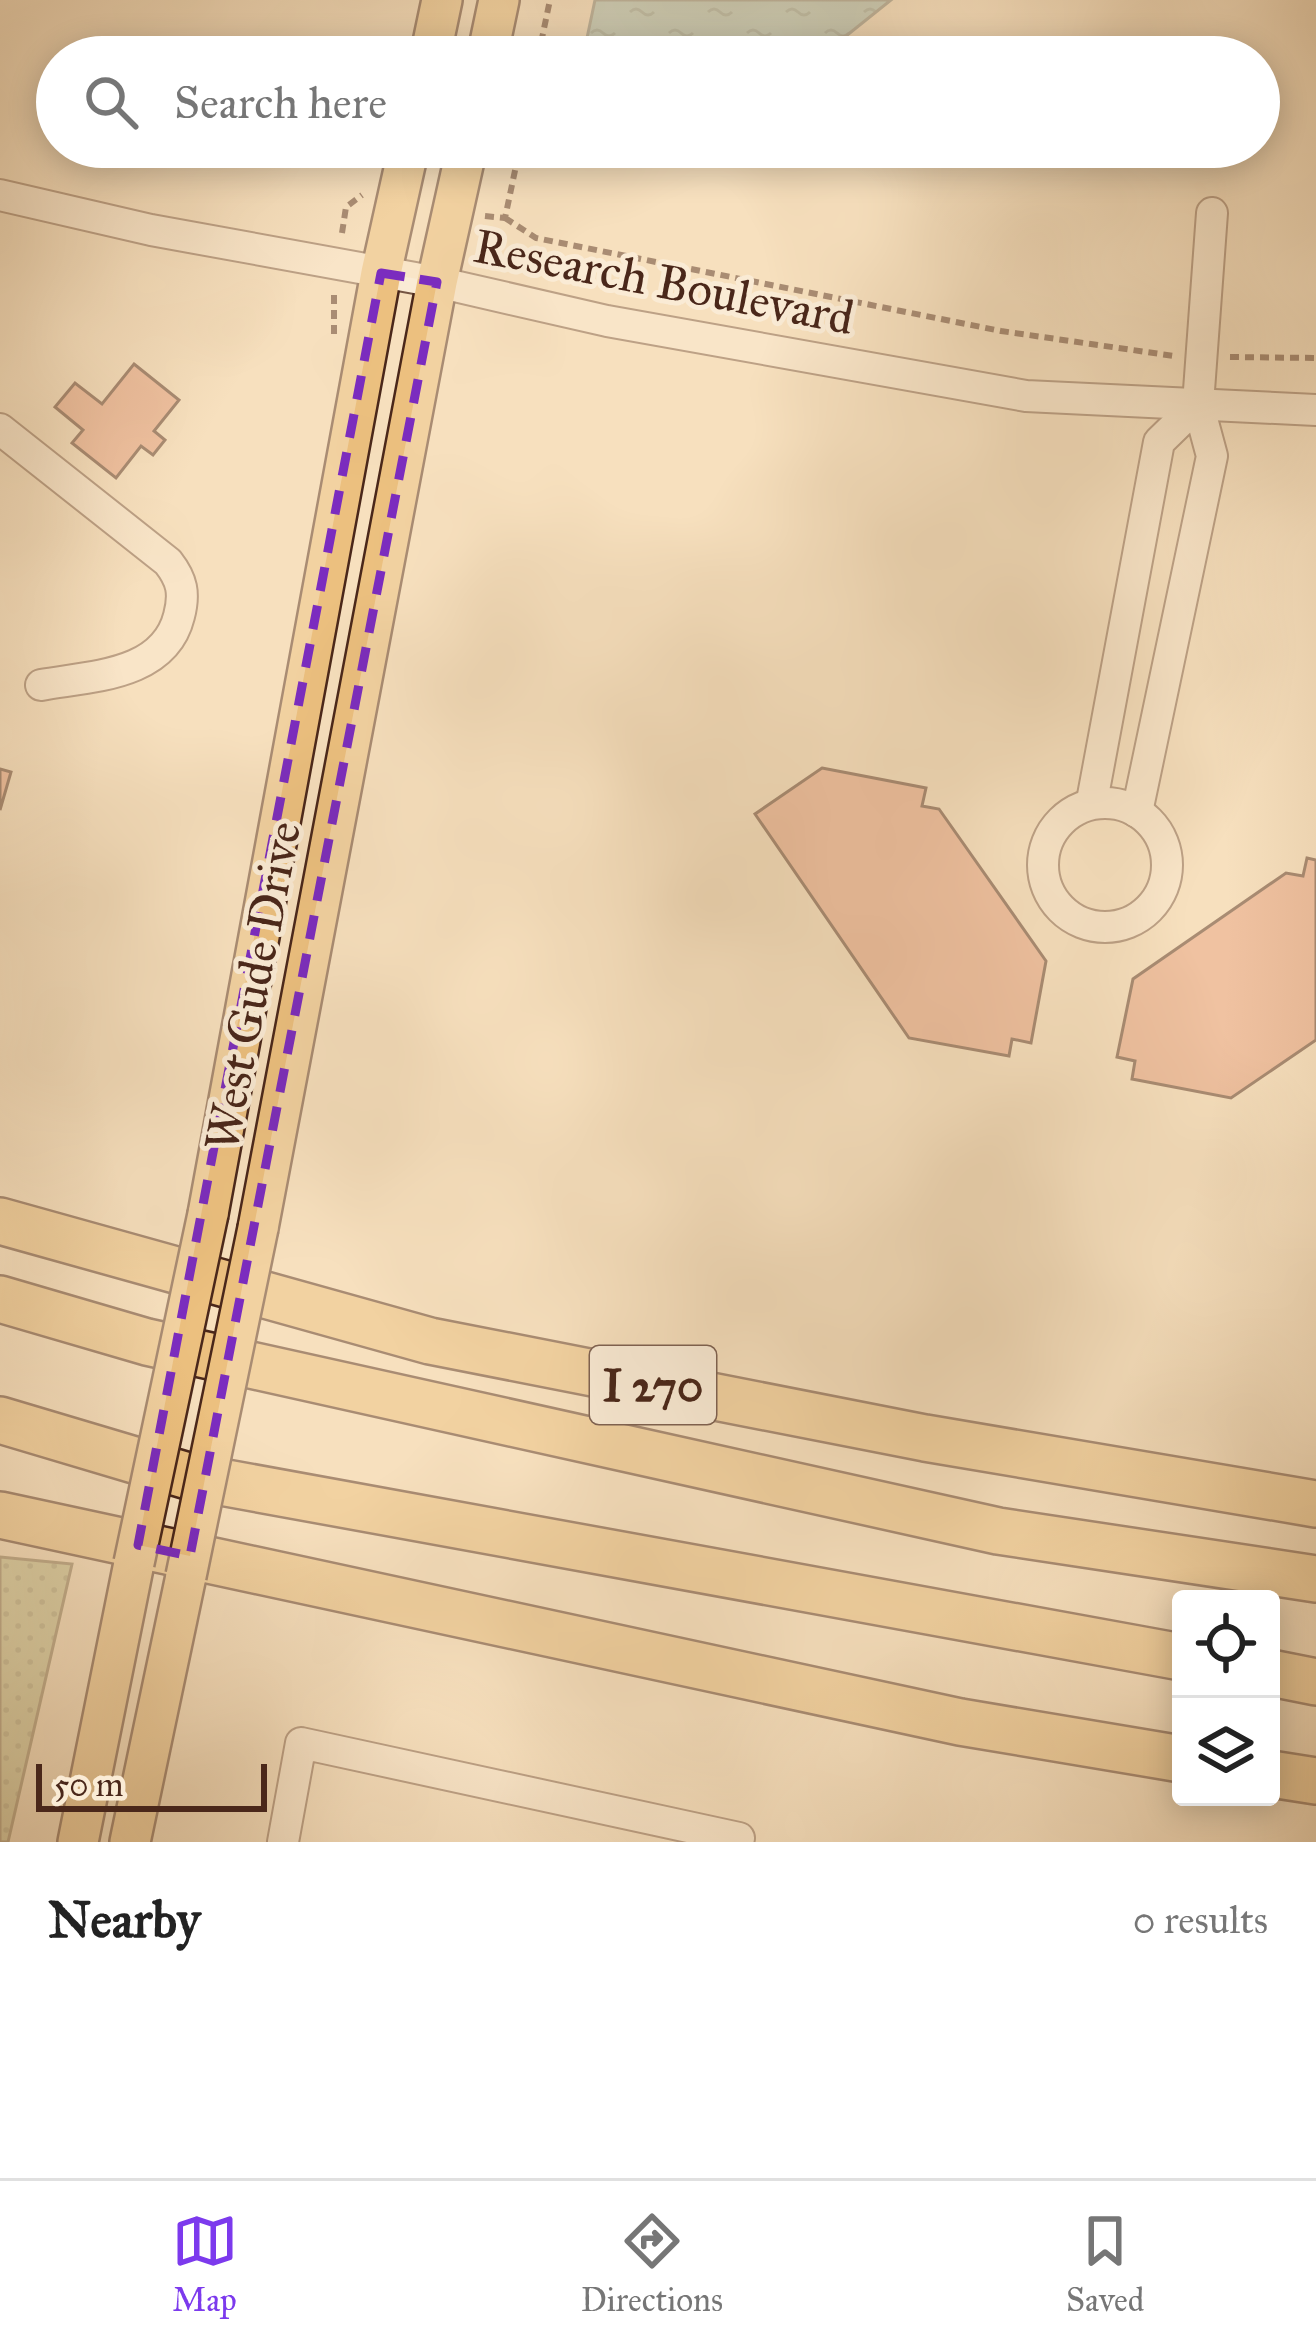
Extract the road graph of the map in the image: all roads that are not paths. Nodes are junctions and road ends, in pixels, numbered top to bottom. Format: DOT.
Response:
graph roads {
  1 [pos="442,0"];
  2 [pos="500,0"];
  3 [pos="434,36"];
  4 [pos="492,36"];
  5 [pos="404,168"];
  6 [pos="462,168"];
  7 [pos="0,195"];
  8 [pos="1211,213"];
  9 [pos="381,273"];
  10 [pos="437,282"];
  11 [pos="1198,404"];
  12 [pos="1316,410"];
  13 [pos="0,429"];
  14 [pos="41,686"];
  15 [pos="1093,801"];
  16 [pos="1137,812"];
  17 [pos="0,1221"];
  18 [pos="0,1298"];
  19 [pos="0,1420"];
  20 [pos="1316,1504"];
  21 [pos="0,1514"];
  22 [pos="1316,1579"];
  23 [pos="1172,1655"];
  24 [pos="1280,1675"];
  25 [pos="1316,1682"];
  26 [pos="1172,1757"];
  27 [pos="1280,1775"];
  28 [pos="1316,1781"];
  29 [pos="78,1842"];
  30 [pos="130,1842"];
  31 [pos="283,1842"];
  32 [pos="738,1842"];
  1 -- 3 [label="main road"];
  2 -- 4 [label="main road"];
  5 -- 9 [label="main road, West Gude Drive"];
  6 -- 10 [label="main road, West Gude Drive"];
  7 -- 9 [label="street, Research Boulevard"];
  8 -- 11 [label="street"];
  9 -- 10 [label="street, Research Boulevard"];
  9 -- 29 [label="main road, West Gude Drive, bridge"];
  10 -- 11 [label="street, Research Boulevard"];
  10 -- 30 [label="main road, West Gude Drive, bridge"];
  11 -- 12 [label="street, Research Boulevard"];
  11 -- 15 [label="street"];
  11 -- 16 [label="street"];
  13 -- 14 [label="street"];
  15 -- 16 [label="street"];
  15 -- 16 [label="street"];
  17 -- 20 [label="highway, I 270"];
  18 -- 22 [label="highway, I 270"];
  19 -- 23 [label="highway"];
  21 -- 26 [label="highway"];
  24 -- 25 [label="highway"];
  27 -- 28 [label="highway"];
  31 -- 32 [label="street"];
}
